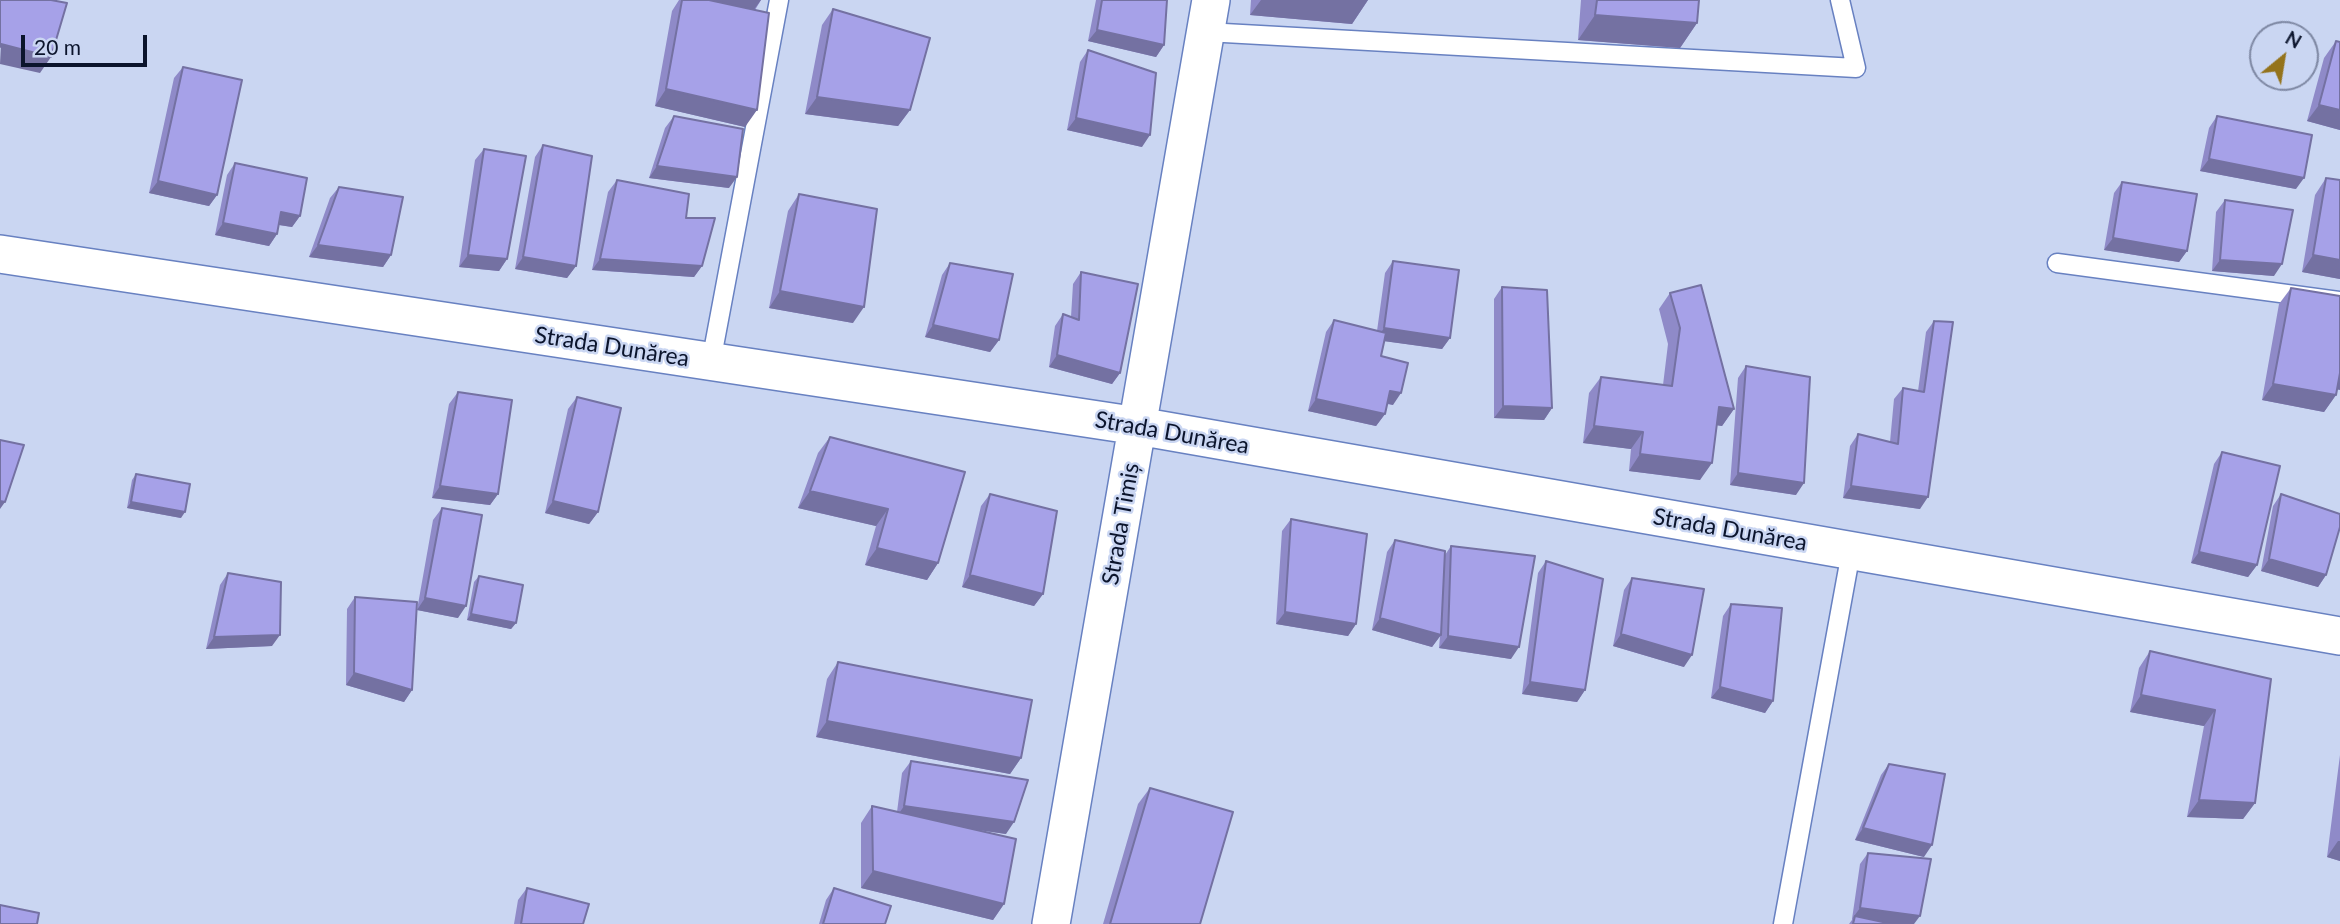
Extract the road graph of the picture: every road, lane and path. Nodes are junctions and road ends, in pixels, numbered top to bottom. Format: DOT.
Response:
graph roads {
  1 [pos="779,0"];
  2 [pos="1840,0"];
  3 [pos="1209,16"];
  4 [pos="0,254"];
  5 [pos="2057,263"];
  6 [pos="2340,302"];
  7 [pos="711,362"];
  8 [pos="1138,426"];
  9 [pos="1851,552"];
  10 [pos="2340,636"];
  11 [pos="1051,924"];
  12 [pos="1783,924"];
  1 -- 7 [label="lane"];
  2 -- 3 [label="lane"];
  3 -- 8 [label="street, Strada Timiș"];
  4 -- 7 [label="street, Strada Dunărea"];
  5 -- 6 [label="lane"];
  7 -- 8 [label="street, Strada Dunărea"];
  8 -- 9 [label="street, Strada Dunărea"];
  8 -- 11 [label="street, Strada Timiș"];
  9 -- 10 [label="street, Strada Dunărea"];
  9 -- 12 [label="lane"];
}
